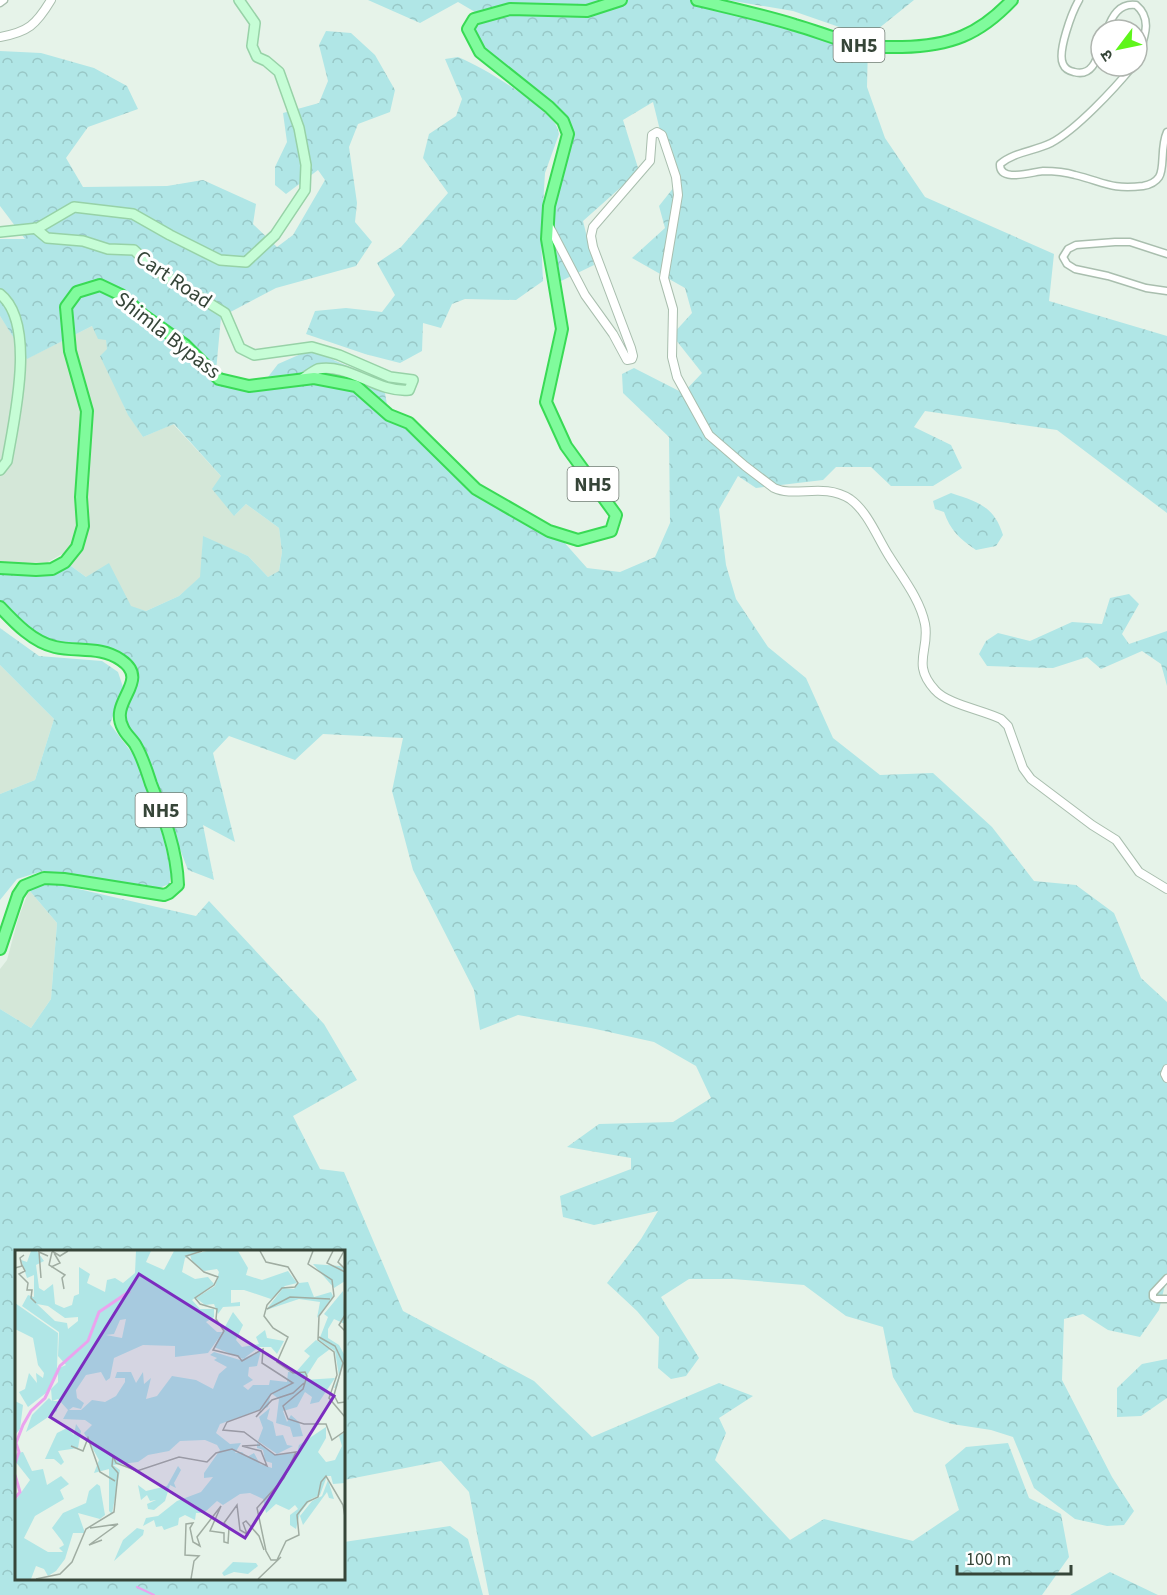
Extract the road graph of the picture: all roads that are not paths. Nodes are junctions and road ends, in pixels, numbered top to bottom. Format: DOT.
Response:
graph roads {
  1 [pos="4,0"];
  2 [pos="51,0"];
  3 [pos="239,0"];
  4 [pos="621,0"];
  5 [pos="697,0"];
  6 [pos="1012,0"];
  7 [pos="1079,0"];
  8 [pos="0,3"];
  9 [pos="1112,18"];
  10 [pos="1145,18"];
  11 [pos="0,37"];
  12 [pos="1089,70"];
  13 [pos="1123,78"];
  14 [pos="1167,132"];
  15 [pos="548,224"];
  16 [pos="35,228"];
  17 [pos="0,232"];
  18 [pos="1167,254"];
  19 [pos="1167,291"];
  20 [pos="0,294"];
  21 [pos="302,379"];
  22 [pos="0,470"];
  23 [pos="0,568"];
  24 [pos="0,607"];
  25 [pos="1167,889"];
  26 [pos="0,950"];
  27 [pos="1167,1069"];
  28 [pos="1167,1078"];
  29 [pos="1167,1278"];
  30 [pos="1167,1299"];
  1 -- 8 [label="street"];
  2 -- 11 [label="street"];
  3 -- 16 [label="main road, Cart Road"];
  4 -- 15 [label="highway, Shimla Bypass / NH5"];
  5 -- 6 [label="highway, NH5"];
  7 -- 12 [label="street"];
  9 -- 10 [label="street"];
  13 -- 14 [label="street"];
  15 -- 21 [label="highway, Shimla Bypass / NH5"];
  15 -- 25 [label="street"];
  16 -- 17 [label="main road, Cart Road"];
  16 -- 21 [label="main road, Cart Road"];
  18 -- 19 [label="street"];
  20 -- 22 [label="main road"];
  21 -- 23 [label="highway, Shimla Bypass / NH5"];
  24 -- 26 [label="highway, NH5"];
  27 -- 28 [label="street"];
  29 -- 30 [label="street"];
}
